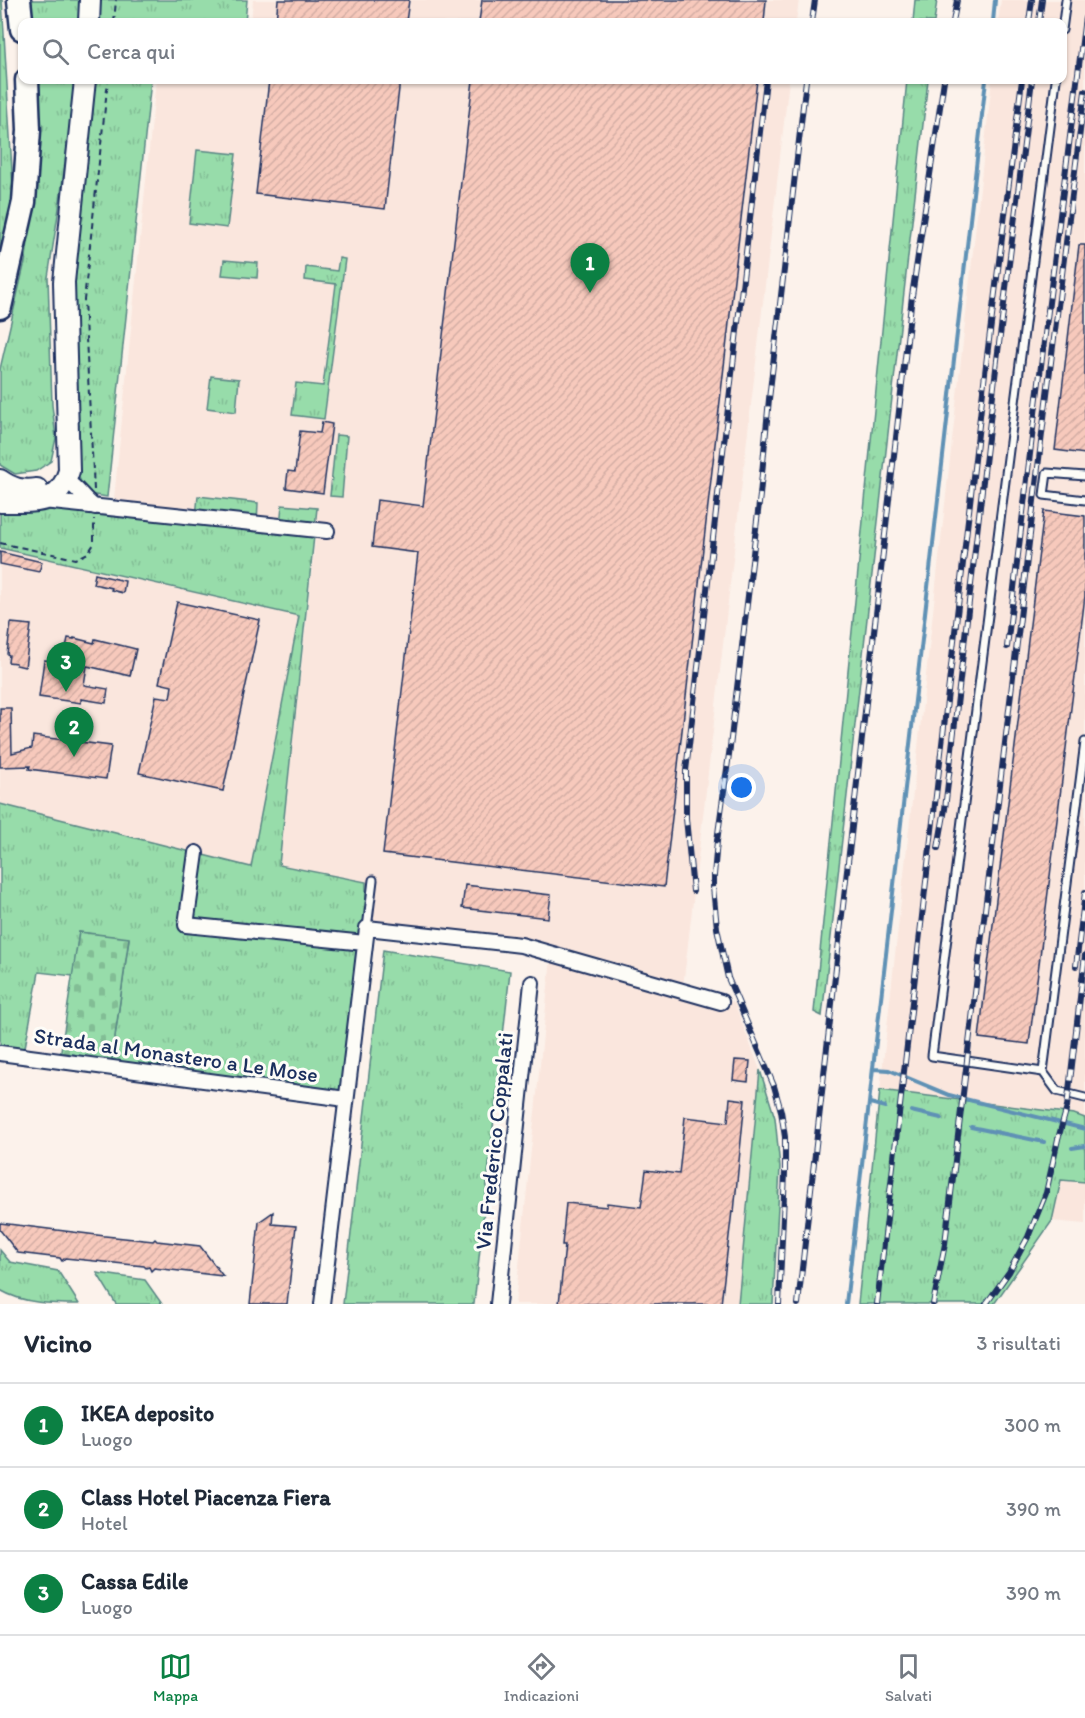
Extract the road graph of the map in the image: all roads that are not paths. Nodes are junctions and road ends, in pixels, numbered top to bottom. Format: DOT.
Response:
graph roads {
  1 [pos="19,0"];
  2 [pos="90,0"];
  3 [pos="1066,0"];
  4 [pos="21,18"];
  5 [pos="89,18"];
  6 [pos="1064,18"];
  7 [pos="27,84"];
  8 [pos="85,84"];
  9 [pos="1055,84"];
  10 [pos="0,307"];
  11 [pos="1085,476"];
  12 [pos="0,480"];
  13 [pos="66,481"];
  14 [pos="1085,500"];
  15 [pos="43,501"];
  16 [pos="0,502"];
  17 [pos="95,507"];
  18 [pos="327,531"];
  19 [pos="1085,742"];
  20 [pos="196,853"];
  21 [pos="373,880"];
  22 [pos="367,928"];
  23 [pos="365,943"];
  24 [pos="532,983"];
  25 [pos="721,1002"];
  26 [pos="0,1053"];
  27 [pos="1043,1072"];
  28 [pos="1085,1098"];
  29 [pos="346,1099"];
  30 [pos="322,1304"];
  31 [pos="498,1304"];
  1 -- 4 [label="main road"];
  2 -- 5 [label="street"];
  3 -- 6 [label="lane"];
  7 -- 10 [label="main road"];
  8 -- 13 [label="street"];
  9 -- 27 [label="lane"];
  11 -- 14 [label="lane"];
  12 -- 13 [label="street"];
  13 -- 15 [label="street"];
  13 -- 17 [label="street"];
  15 -- 16 [label="street"];
  15 -- 17 [label="street"];
  17 -- 18 [label="street"];
  19 -- 27 [label="lane"];
  20 -- 23 [label="street"];
  21 -- 22 [label="lane"];
  22 -- 23 [label="street"];
  22 -- 25 [label="street"];
  23 -- 29 [label="street"];
  24 -- 31 [label="street, Via Frederico Coppalati"];
  26 -- 29 [label="street, Strada al Monastero a Le Mose"];
  27 -- 28 [label="lane"];
  29 -- 30 [label="street"];
}
